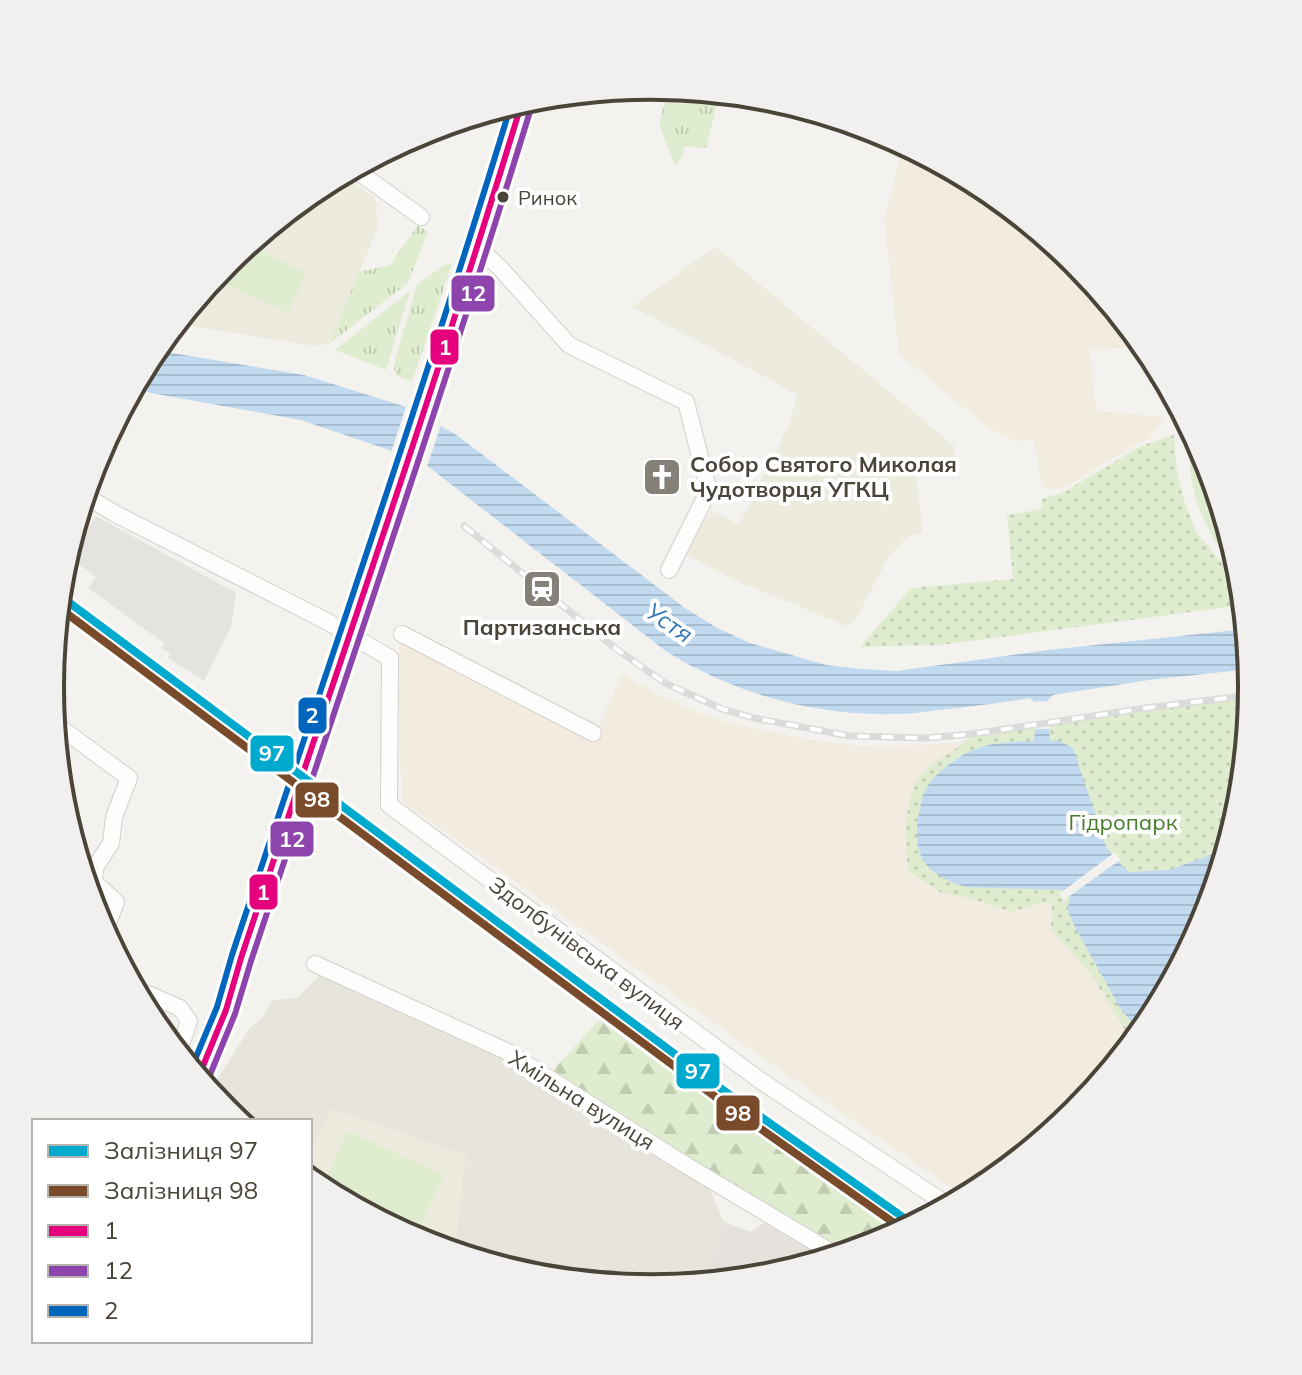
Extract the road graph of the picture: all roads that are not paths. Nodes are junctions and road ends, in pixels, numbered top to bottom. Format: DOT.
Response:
graph roads {
  1 [pos="518,116"];
  2 [pos="364,176"];
  3 [pos="421,217"];
  4 [pos="478,247"];
  5 [pos="94,501"];
  6 [pos="669,570"];
  7 [pos="402,634"];
  8 [pos="66,731"];
  9 [pos="593,733"];
  10 [pos="94,874"];
  11 [pos="99,887"];
  12 [pos="111,916"];
  13 [pos="315,964"];
  14 [pos="152,996"];
  15 [pos="182,1041"];
  16 [pos="203,1066"];
  17 [pos="938,1199"];
  18 [pos="824,1248"];
  1 -- 4 [label="main road"];
  2 -- 3 [label="street"];
  4 -- 6 [label="street"];
  4 -- 16 [label="main road, bridge"];
  5 -- 17 [label="street, Здолбунівська вулиця"];
  7 -- 9 [label="street"];
  8 -- 10 [label="street"];
  11 -- 12 [label="street"];
  13 -- 18 [label="street, Хмільна вулиця"];
  14 -- 15 [label="street"];
}
